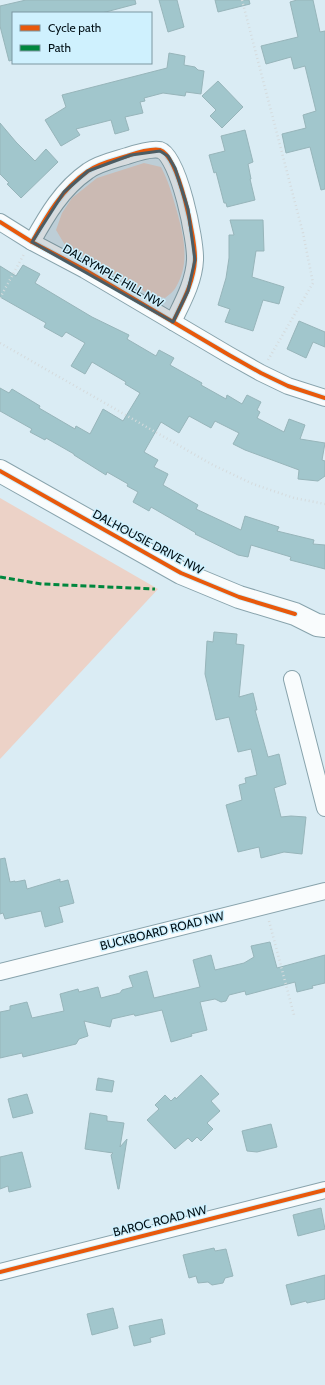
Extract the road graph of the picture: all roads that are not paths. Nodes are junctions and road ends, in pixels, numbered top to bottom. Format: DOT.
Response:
graph roads {
  1 [pos="0,222"];
  2 [pos="32,242"];
  3 [pos="173,322"];
  4 [pos="325,398"];
  5 [pos="0,471"];
  6 [pos="325,613"];
  7 [pos="295,614"];
  8 [pos="325,626"];
  9 [pos="292,679"];
  10 [pos="325,808"];
  11 [pos="325,891"];
  12 [pos="0,972"];
  13 [pos="325,1190"];
  14 [pos="0,1272"];
  1 -- 2 [label="street, DALRYMPLE HILL NW"];
  2 -- 3 [label="street, DALRYMPLE HILL NW"];
  2 -- 3 [label="street"];
  3 -- 4 [label="street, DALRYMPLE HILL NW"];
  5 -- 7 [label="street, DALHOUSIE DRIVE NW"];
  6 -- 7 [label="street, DALHOUSIE DRIVE NW"];
  7 -- 8 [label="street, DALHOUSIE DRIVE NW"];
  9 -- 10 [label="street"];
  11 -- 12 [label="street, BUCKBOARD ROAD NW"];
  13 -- 14 [label="street, BAROC ROAD NW"];
}
